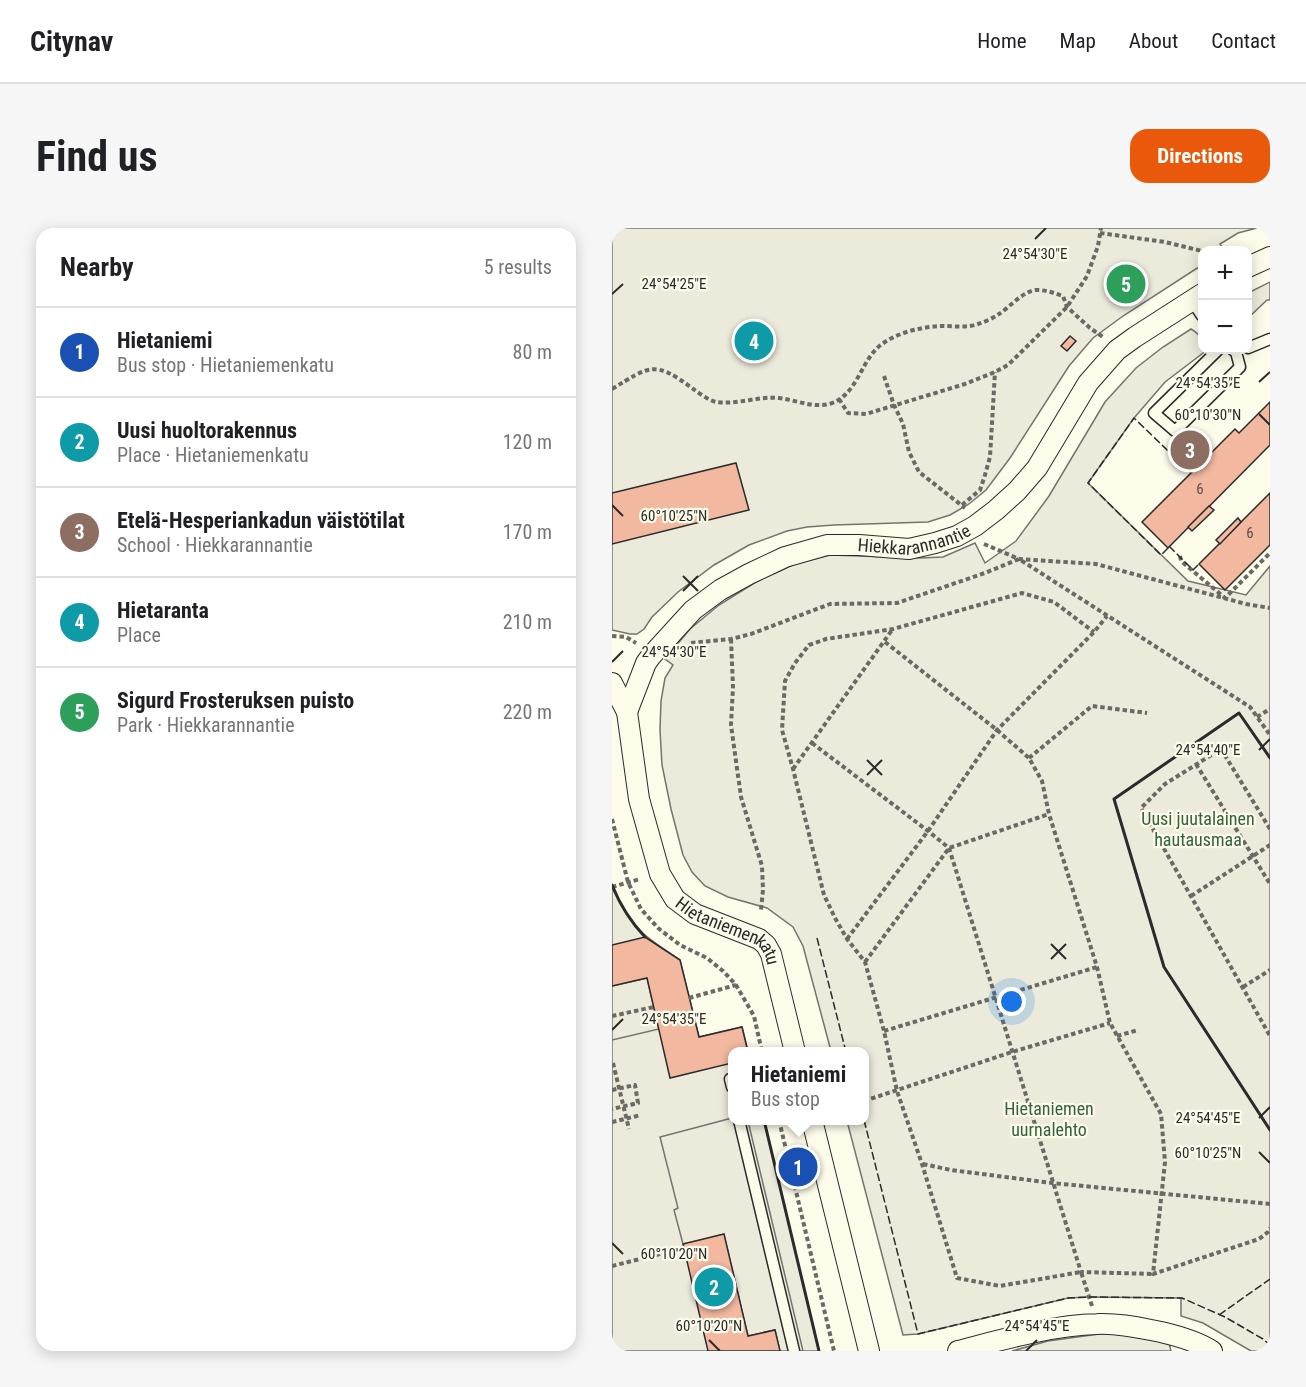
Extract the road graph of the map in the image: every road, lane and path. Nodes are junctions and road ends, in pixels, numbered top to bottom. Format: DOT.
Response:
graph roads {
  1 [pos="1101,231"];
  2 [pos="1198,250"];
  3 [pos="1270,257"];
  4 [pos="1252,265"];
  5 [pos="1198,305"];
  6 [pos="1067,307"];
  7 [pos="1270,339"];
  8 [pos="1252,346"];
  9 [pos="1118,350"];
  10 [pos="1214,354"];
  11 [pos="1238,354"];
  12 [pos="995,372"];
  13 [pos="884,376"];
  14 [pos="612,389"];
  15 [pos="839,399"];
  16 [pos="894,405"];
  17 [pos="962,505"];
  18 [pos="975,526"];
  19 [pos="984,544"];
  20 [pos="1270,553"];
  21 [pos="1180,556"];
  22 [pos="1019,559"];
  23 [pos="1225,598"];
  24 [pos="1270,608"];
  25 [pos="1107,616"];
  26 [pos="893,629"];
  27 [pos="1094,633"];
  28 [pos="612,636"];
  29 [pos="731,639"];
  30 [pos="885,642"];
  31 [pos="636,643"];
  32 [pos="690,643"];
  33 [pos="612,683"];
  34 [pos="1270,709"];
  35 [pos="627,712"];
  36 [pos="1147,713"];
  37 [pos="1257,717"];
  38 [pos="997,730"];
  39 [pos="1270,735"];
  40 [pos="812,743"];
  41 [pos="1029,758"];
  42 [pos="1196,765"];
  43 [pos="793,769"];
  44 [pos="1049,814"];
  45 [pos="612,819"];
  46 [pos="1270,829"];
  47 [pos="928,831"];
  48 [pos="1270,845"];
  49 [pos="949,849"];
  50 [pos="1253,856"];
  51 [pos="660,874"];
  52 [pos="628,882"];
  53 [pos="1270,884"];
  54 [pos="612,887"];
  55 [pos="1191,896"];
  56 [pos="761,910"];
  57 [pos="847,939"];
  58 [pos="865,962"];
  59 [pos="1097,967"];
  60 [pos="1270,970"];
  61 [pos="736,985"];
  62 [pos="1242,987"];
  63 [pos="689,998"];
  64 [pos="995,998"];
  65 [pos="654,1007"];
  66 [pos="612,1016"];
  67 [pos="1110,1023"];
  68 [pos="1138,1030"];
  69 [pos="884,1031"];
  70 [pos="1117,1036"];
  71 [pos="1270,1036"];
  72 [pos="761,1047"];
  73 [pos="794,1047"];
  74 [pos="1012,1052"];
  75 [pos="613,1063"];
  76 [pos="619,1089"];
  77 [pos="612,1090"];
  78 [pos="897,1091"];
  79 [pos="869,1099"];
  80 [pos="623,1106"];
  81 [pos="612,1109"];
  82 [pos="641,1114"];
  83 [pos="627,1118"];
  84 [pos="612,1122"];
  85 [pos="740,1125"];
  86 [pos="780,1125"];
  87 [pos="813,1125"];
  88 [pos="629,1129"];
  89 [pos="922,1164"];
  90 [pos="1052,1183"];
  91 [pos="1162,1193"];
  92 [pos="1270,1204"];
  93 [pos="1270,1228"];
  94 [pos="672,1251"];
  95 [pos="612,1266"];
  96 [pos="1081,1272"];
  97 [pos="1153,1274"];
  98 [pos="1093,1307"];
  99 [pos="963,1350"];
  100 [pos="794,1351"];
  101 [pos="834,1351"];
  102 [pos="868,1351"];
  103 [pos="1212,1351"];
  1 -- 2 [label="path"];
  1 -- 6 [label="path"];
  3 -- 4 [label="street"];
  5 -- 9 [label="street, Hiekkarannantie"];
  6 -- 9 [label="path"];
  6 -- 12 [label="path"];
  6 -- 15 [label="path"];
  7 -- 8 [label="lane"];
  9 -- 18 [label="street, Hiekkarannantie"];
  10 -- 11 [label="lane"];
  12 -- 16 [label="path"];
  12 -- 17 [label="path"];
  13 -- 16 [label="path"];
  14 -- 15 [label="path"];
  15 -- 16 [label="path"];
  16 -- 17 [label="path"];
  17 -- 18 [label="path"];
  18 -- 35 [label="street, Hiekkarannantie"];
  19 -- 22 [label="path"];
  20 -- 23 [label="path"];
  21 -- 23 [label="path"];
  22 -- 23 [label="path"];
  22 -- 25 [label="path"];
  22 -- 29 [label="path"];
  23 -- 24 [label="path"];
  25 -- 27 [label="path"];
  25 -- 37 [label="path"];
  26 -- 27 [label="path"];
  26 -- 30 [label="path"];
  26 -- 43 [label="path"];
  27 -- 38 [label="path"];
  28 -- 31 [label="path"];
  29 -- 32 [label="path"];
  29 -- 56 [label="path"];
  30 -- 38 [label="path"];
  30 -- 40 [label="path"];
  33 -- 35 [label="street"];
  34 -- 37 [label="path"];
  35 -- 51 [label="street, Hietaniemenkatu"];
  36 -- 41 [label="path"];
  37 -- 39 [label="path"];
  38 -- 41 [label="path"];
  38 -- 47 [label="path"];
  40 -- 43 [label="path"];
  40 -- 47 [label="path"];
  41 -- 44 [label="path"];
  42 -- 46 [label="path"];
  42 -- 50 [label="path"];
  42 -- 55 [label="path"];
  43 -- 57 [label="path"];
  44 -- 49 [label="path"];
  44 -- 59 [label="path"];
  45 -- 52 [label="path"];
  47 -- 49 [label="path"];
  47 -- 57 [label="path"];
  48 -- 50 [label="path"];
  49 -- 58 [label="path"];
  49 -- 64 [label="path"];
  50 -- 53 [label="path"];
  50 -- 55 [label="path"];
  51 -- 52 [label="path"];
  51 -- 73 [label="street, Hietaniemenkatu"];
  52 -- 54 [label="path"];
  52 -- 61 [label="path"];
  55 -- 62 [label="path"];
  57 -- 58 [label="path"];
  58 -- 69 [label="path"];
  59 -- 64 [label="path"];
  59 -- 67 [label="path"];
  60 -- 62 [label="path"];
  61 -- 63 [label="path"];
  61 -- 72 [label="path"];
  62 -- 71 [label="path"];
  64 -- 69 [label="path"];
  64 -- 74 [label="path"];
  65 -- 66 [label="path"];
  67 -- 70 [label="path"];
  67 -- 74 [label="path"];
  68 -- 70 [label="path"];
  69 -- 78 [label="path"];
  70 -- 91 [label="path"];
  74 -- 78 [label="path"];
  74 -- 90 [label="path"];
  75 -- 76 [label="path"];
  76 -- 77 [label="path"];
  76 -- 80 [label="path"];
  76 -- 80 [label="path"];
  78 -- 79 [label="path"];
  78 -- 89 [label="path"];
  80 -- 81 [label="path"];
  80 -- 83 [label="path"];
  82 -- 83 [label="path"];
  83 -- 84 [label="path"];
  83 -- 88 [label="path"];
  85 -- 100 [label="lane"];
  86 -- 101 [label="path"];
  87 -- 102 [label="street"];
  89 -- 90 [label="path"];
  89 -- 96 [label="path"];
  90 -- 91 [label="path"];
  90 -- 96 [label="path"];
  91 -- 92 [label="path"];
  91 -- 97 [label="path"];
  93 -- 97 [label="path"];
  94 -- 95 [label="path"];
  96 -- 97 [label="path"];
  96 -- 98 [label="path"];
  99 -- 103 [label="street"];
}
